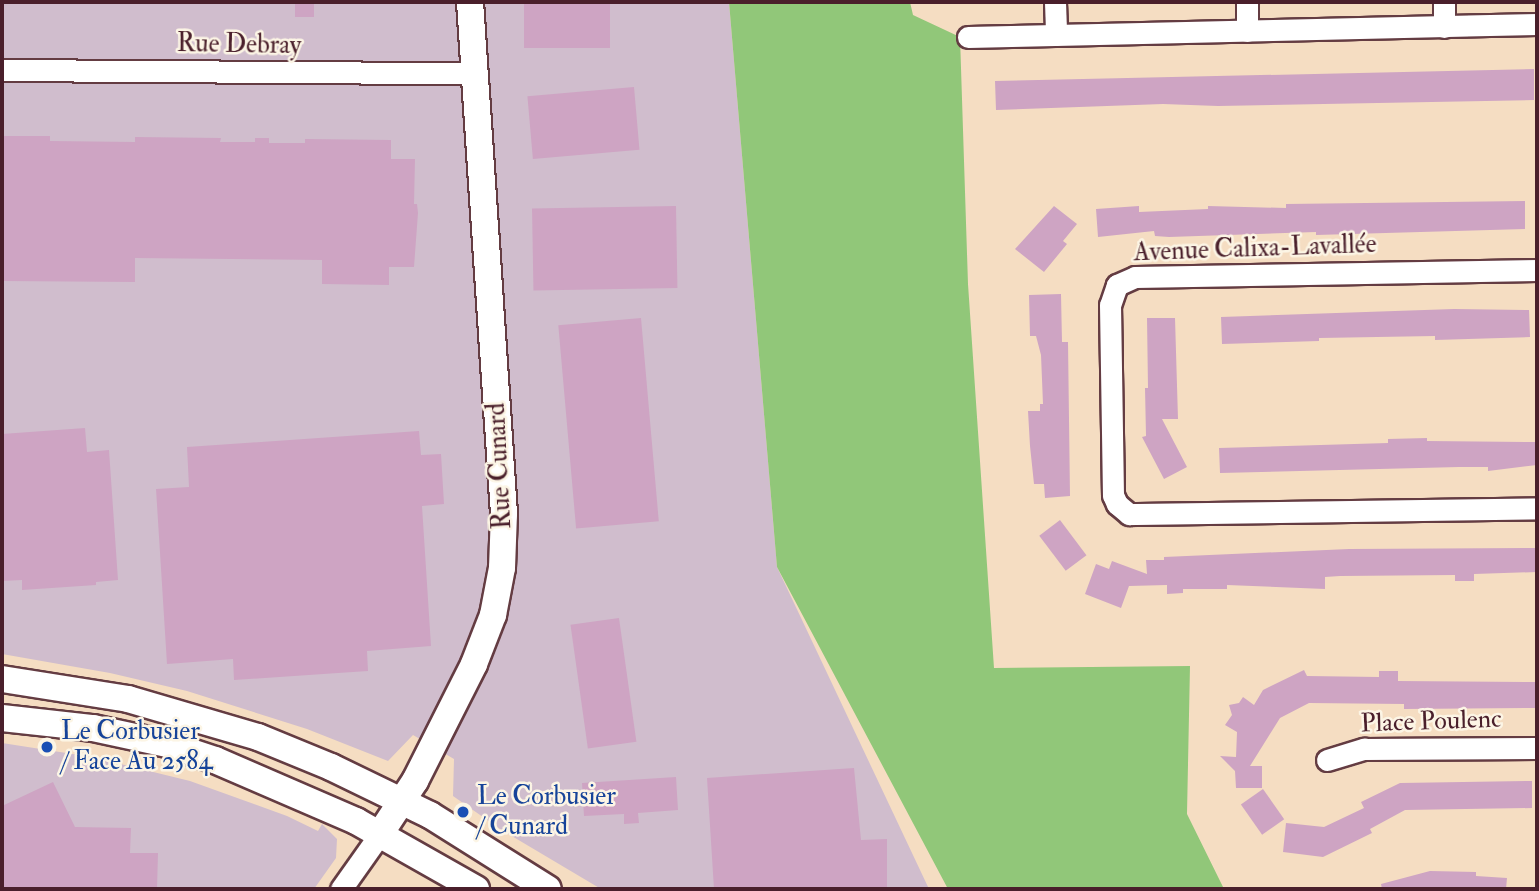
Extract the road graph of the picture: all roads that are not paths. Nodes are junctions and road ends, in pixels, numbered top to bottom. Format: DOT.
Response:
graph roads {
  1 [pos="470,2"];
  2 [pos="1055,2"];
  3 [pos="1247,2"];
  4 [pos="1444,2"];
  5 [pos="1537,24"];
  6 [pos="1444,27"];
  7 [pos="1247,31"];
  8 [pos="1056,36"];
  9 [pos="968,37"];
  10 [pos="2,70"];
  11 [pos="475,74"];
  12 [pos="1537,270"];
  13 [pos="1537,508"];
  14 [pos="2,679"];
  15 [pos="2,718"];
  16 [pos="1537,748"];
  17 [pos="1327,760"];
  18 [pos="403,801"];
  19 [pos="380,834"];
  20 [pos="341,889"];
  21 [pos="476,889"];
  22 [pos="548,889"];
  1 -- 11 [label="street, Rue Cunard"];
  2 -- 8 [label="street"];
  3 -- 7 [label="street"];
  4 -- 6 [label="street"];
  5 -- 6 [label="street"];
  6 -- 7 [label="street"];
  7 -- 8 [label="street"];
  8 -- 9 [label="street"];
  10 -- 11 [label="street, Rue Debray"];
  11 -- 18 [label="street, Rue Cunard"];
  12 -- 13 [label="street, Avenue Calixa-Lavallée"];
  14 -- 18 [label="street"];
  15 -- 19 [label="street"];
  16 -- 17 [label="street, Place Poulenc"];
  18 -- 19 [label="street, Rue Cunard"];
  18 -- 22 [label="street"];
  19 -- 20 [label="street, Rue Cunard"];
  19 -- 21 [label="street"];
}
